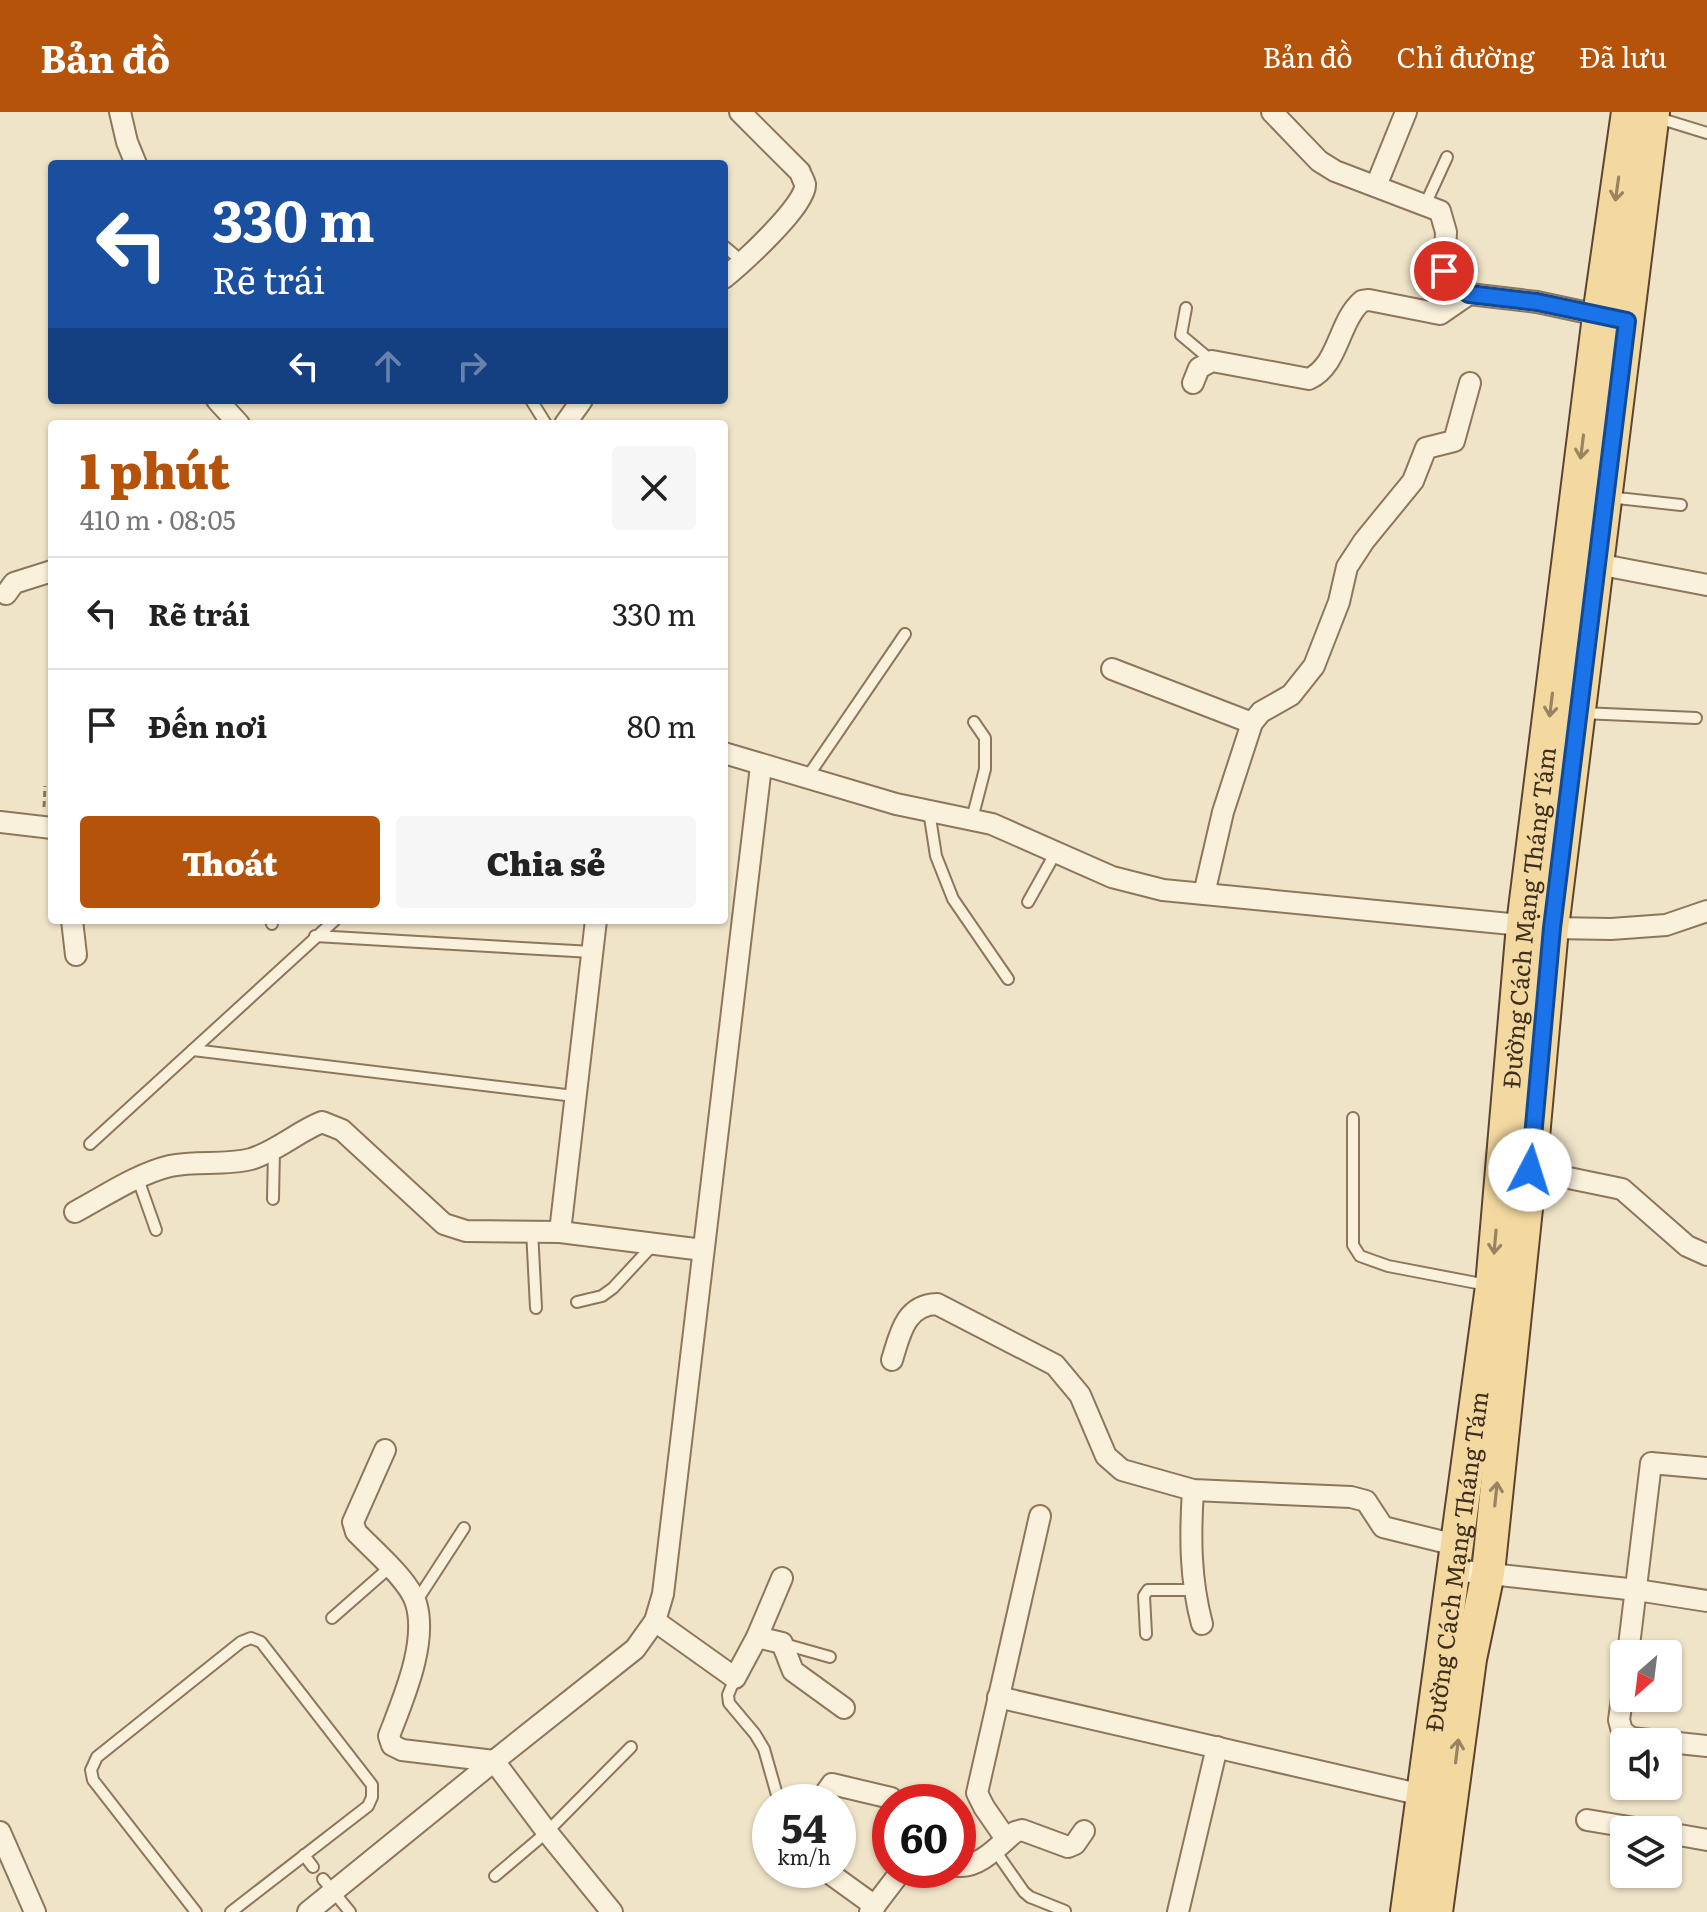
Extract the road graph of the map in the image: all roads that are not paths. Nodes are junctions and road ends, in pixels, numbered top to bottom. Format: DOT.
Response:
graph roads {
  1 [pos="120,112"];
  2 [pos="740,112"];
  3 [pos="1272,112"];
  4 [pos="1406,112"];
  5 [pos="1644,113"];
  6 [pos="1707,133"];
  7 [pos="1447,157"];
  8 [pos="134,160"];
  9 [pos="1376,186"];
  10 [pos="1425,205"];
  11 [pos="728,249"];
  12 [pos="743,262"];
  13 [pos="728,275"];
  14 [pos="1469,294"];
  15 [pos="1186,308"];
  16 [pos="1613,318"];
  17 [pos="1212,361"];
  18 [pos="1193,383"];
  19 [pos="1470,383"];
  20 [pos="221,404"];
  21 [pos="235,420"];
  22 [pos="1605,497"];
  23 [pos="1681,505"];
  24 [pos="1597,564"];
  25 [pos="48,572"];
  26 [pos="1707,585"];
  27 [pos="6,594"];
  28 [pos="905,634"];
  29 [pos="1112,669"];
  30 [pos="1578,713"];
  31 [pos="1696,718"];
  32 [pos="974,722"];
  33 [pos="1252,723"];
  34 [pos="728,754"];
  35 [pos="761,766"];
  36 [pos="806,779"];
  37 [pos="929,811"];
  38 [pos="972,819"];
  39 [pos="0,822"];
  40 [pos="48,827"];
  41 [pos="1056,852"];
  42 [pos="1204,894"];
  43 [pos="1028,902"];
  44 [pos="1707,911"];
  45 [pos="72,924"];
  46 [pos="330,924"];
  47 [pos="596,924"];
  48 [pos="1538,926"];
  49 [pos="315,936"];
  50 [pos="592,952"];
  51 [pos="76,955"];
  52 [pos="1008,979"];
  53 [pos="193,1050"];
  54 [pos="574,1096"];
  55 [pos="1353,1118"];
  56 [pos="90,1144"];
  57 [pos="274,1150"];
  58 [pos="1530,1170"];
  59 [pos="138,1179"];
  60 [pos="273,1199"];
  61 [pos="75,1212"];
  62 [pos="156,1230"];
  63 [pos="532,1230"];
  64 [pos="560,1232"];
  65 [pos="654,1244"];
  66 [pos="703,1250"];
  67 [pos="1707,1255"];
  68 [pos="1504,1286"];
  69 [pos="577,1302"];
  70 [pos="536,1308"];
  71 [pos="892,1360"];
  72 [pos="385,1450"];
  73 [pos="1707,1468"];
  74 [pos="1193,1490"];
  75 [pos="1040,1516"];
  76 [pos="464,1528"];
  77 [pos="1455,1558"];
  78 [pos="389,1568"];
  79 [pos="1488,1573"];
  80 [pos="782,1578"];
  81 [pos="1193,1590"];
  82 [pos="1637,1590"];
  83 [pos="1707,1601"];
  84 [pos="416,1602"];
  85 [pos="332,1618"];
  86 [pos="655,1621"];
  87 [pos="1202,1624"];
  88 [pos="1146,1634"];
  89 [pos="757,1637"];
  90 [pos="1630,1640"];
  91 [pos="782,1643"];
  92 [pos="830,1657"];
  93 [pos="735,1678"];
  94 [pos="998,1697"];
  95 [pos="844,1708"];
  96 [pos="1620,1712"];
  97 [pos="1707,1746"];
  98 [pos="631,1747"];
  99 [pos="1217,1747"];
  100 [pos="494,1761"];
  101 [pos="774,1784"];
  102 [pos="1437,1799"];
  103 [pos="1587,1820"];
  104 [pos="1610,1824"];
  105 [pos="1084,1831"];
  106 [pos="0,1832"];
  107 [pos="547,1832"];
  108 [pos="1682,1836"];
  109 [pos="1707,1840"];
  110 [pos="1000,1844"];
  111 [pos="304,1855"];
  112 [pos="976,1861"];
  113 [pos="313,1867"];
  114 [pos="495,1876"];
  115 [pos="328,1885"];
  116 [pos="847,1888"];
  117 [pos="888,1888"];
  118 [pos="607,1905"];
  119 [pos="872,1909"];
  120 [pos="1065,1911"];
  121 [pos="35,1912"];
  122 [pos="196,1912"];
  123 [pos="231,1912"];
  124 [pos="308,1912"];
  125 [pos="350,1912"];
  126 [pos="584,1912"];
  127 [pos="1178,1912"];
  128 [pos="1407,1912"];
  129 [pos="1436,1912"];
  1 -- 8 [label="street"];
  2 -- 12 [label="street"];
  3 -- 9 [label="street"];
  4 -- 9 [label="street"];
  5 -- 6 [label="lane"];
  5 -- 16 [label="main road, Đường Cách Mạng Tháng Tám"];
  7 -- 10 [label="lane"];
  9 -- 10 [label="street"];
  10 -- 14 [label="street"];
  11 -- 12 [label="lane"];
  12 -- 13 [label="street"];
  14 -- 16 [label="street"];
  14 -- 17 [label="street"];
  15 -- 17 [label="lane"];
  16 -- 22 [label="main road, Đường Cách Mạng Tháng Tám"];
  16 -- 48 [label="main road, Đường Cách Mạng Tháng Tám, one-way"];
  17 -- 18 [label="street"];
  19 -- 33 [label="street"];
  20 -- 21 [label="street"];
  22 -- 23 [label="lane"];
  22 -- 24 [label="main road, Đường Cách Mạng Tháng Tám"];
  24 -- 26 [label="street"];
  24 -- 30 [label="main road, Đường Cách Mạng Tháng Tám"];
  25 -- 27 [label="street"];
  28 -- 36 [label="lane"];
  29 -- 33 [label="street"];
  30 -- 31 [label="lane"];
  30 -- 48 [label="main road, Đường Cách Mạng Tháng Tám"];
  32 -- 38 [label="lane"];
  33 -- 42 [label="street"];
  34 -- 35 [label="street"];
  35 -- 36 [label="street"];
  35 -- 66 [label="street"];
  36 -- 37 [label="street"];
  37 -- 38 [label="street"];
  37 -- 52 [label="lane"];
  38 -- 41 [label="street"];
  39 -- 40 [label="street"];
  41 -- 42 [label="street"];
  41 -- 43 [label="lane"];
  42 -- 48 [label="street"];
  44 -- 48 [label="street"];
  45 -- 51 [label="street"];
  46 -- 49 [label="lane"];
  47 -- 50 [label="street"];
  48 -- 58 [label="main road, Đường Cách Mạng Tháng Tám"];
  48 -- 68 [label="main road, Đường Cách Mạng Tháng Tám, one-way"];
  49 -- 50 [label="lane"];
  49 -- 53 [label="lane"];
  50 -- 54 [label="street"];
  53 -- 54 [label="lane"];
  53 -- 56 [label="lane"];
  54 -- 64 [label="street"];
  55 -- 68 [label="lane"];
  57 -- 59 [label="street"];
  57 -- 60 [label="lane"];
  57 -- 63 [label="street"];
  58 -- 67 [label="street"];
  58 -- 68 [label="main road, Đường Cách Mạng Tháng Tám"];
  59 -- 61 [label="street"];
  59 -- 62 [label="lane"];
  63 -- 64 [label="street"];
  63 -- 70 [label="lane"];
  64 -- 65 [label="street"];
  65 -- 66 [label="street"];
  65 -- 69 [label="lane"];
  66 -- 86 [label="street"];
  68 -- 77 [label="main road, Đường Cách Mạng Tháng Tám"];
  79 -- 68 [label="main road, Đường Cách Mạng Tháng Tám, one-way"];
  71 -- 74 [label="street"];
  72 -- 78 [label="street"];
  73 -- 82 [label="street"];
  74 -- 77 [label="street"];
  74 -- 81 [label="street"];
  75 -- 94 [label="street"];
  76 -- 84 [label="lane"];
  77 -- 79 [label="street"];
  77 -- 102 [label="main road, Đường Cách Mạng Tháng Tám"];
  78 -- 84 [label="street"];
  78 -- 85 [label="lane"];
  79 -- 82 [label="street"];
  102 -- 79 [label="main road, Đường Cách Mạng Tháng Tám, one-way"];
  80 -- 89 [label="street"];
  81 -- 87 [label="street"];
  81 -- 88 [label="lane"];
  82 -- 83 [label="street"];
  82 -- 90 [label="street"];
  84 -- 100 [label="street"];
  86 -- 93 [label="street"];
  86 -- 100 [label="street"];
  89 -- 91 [label="street"];
  89 -- 93 [label="street"];
  91 -- 92 [label="lane"];
  91 -- 95 [label="street"];
  93 -- 101 [label="lane"];
  94 -- 99 [label="street"];
  94 -- 110 [label="street"];
  96 -- 97 [label="street"];
  98 -- 107 [label="lane"];
  99 -- 102 [label="street"];
  99 -- 127 [label="street"];
  100 -- 107 [label="street"];
  100 -- 115 [label="street"];
  102 -- 128 [label="main road, Đường Cách Mạng Tháng Tám"];
  102 -- 129 [label="main road, Đường Cách Mạng Tháng Tám"];
  103 -- 104 [label="street"];
  105 -- 110 [label="street"];
  106 -- 121 [label="street"];
  107 -- 114 [label="lane"];
  107 -- 118 [label="street"];
  108 -- 109 [label="street"];
  110 -- 112 [label="street"];
  110 -- 120 [label="lane"];
  111 -- 113 [label="lane"];
  111 -- 122 [label="lane"];
  111 -- 123 [label="lane"];
  115 -- 124 [label="street"];
  115 -- 125 [label="lane"];
  116 -- 119 [label="street"];
  117 -- 119 [label="street"];
  118 -- 126 [label="street"];
}
